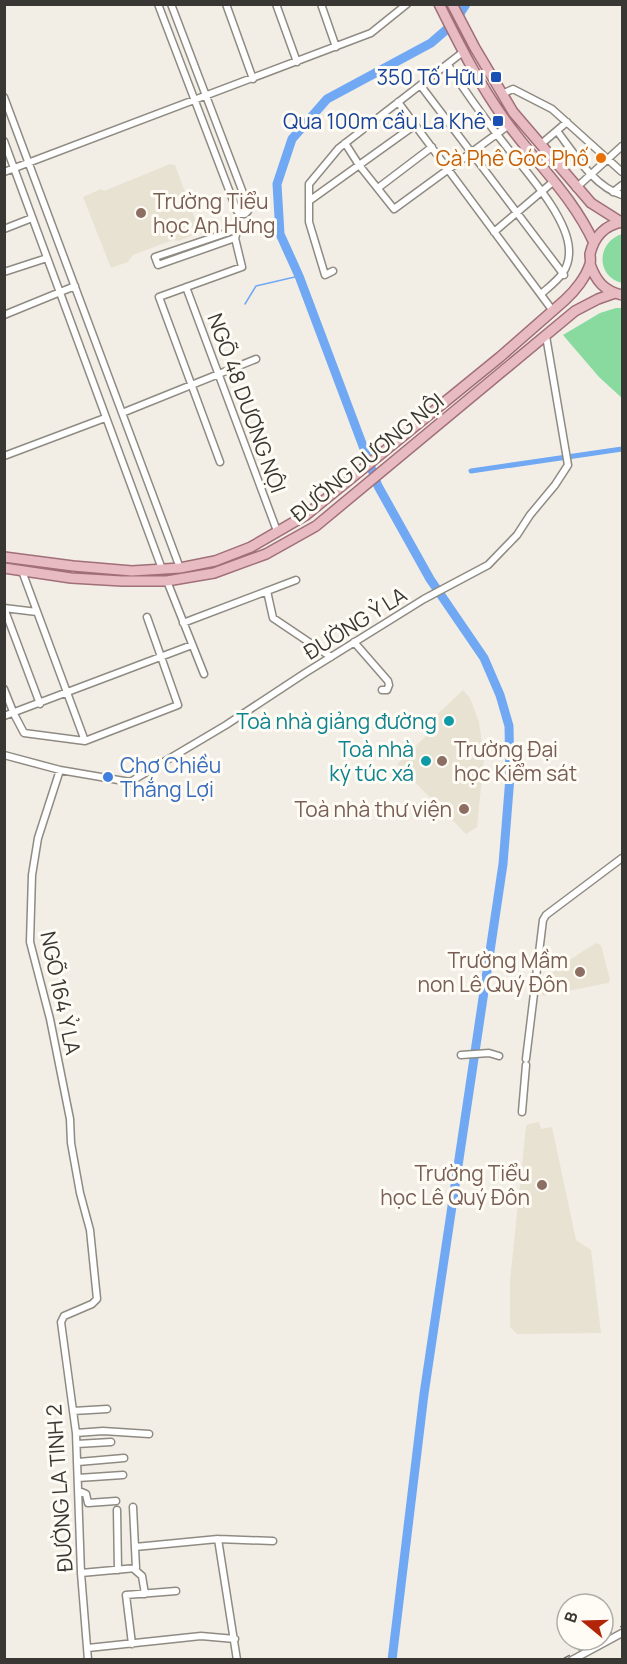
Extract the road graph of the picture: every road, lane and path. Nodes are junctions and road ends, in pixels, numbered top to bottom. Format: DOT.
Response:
graph roads {
  1 [pos="158,4"];
  2 [pos="171,4"];
  3 [pos="226,4"];
  4 [pos="276,4"];
  5 [pos="321,4"];
  6 [pos="393,4"];
  7 [pos="407,4"];
  8 [pos="452,4"];
  9 [pos="440,7"];
  10 [pos="395,13"];
  11 [pos="336,47"];
  12 [pos="463,52"];
  13 [pos="297,62"];
  14 [pos="448,65"];
  15 [pos="253,79"];
  16 [pos="421,86"];
  17 [pos="502,94"];
  18 [pos="4,97"];
  19 [pos="206,97"];
  20 [pos="195,101"];
  21 [pos="398,102"];
  22 [pos="567,122"];
  23 [pos="415,124"];
  24 [pos="509,125"];
  25 [pos="557,131"];
  26 [pos="496,134"];
  27 [pos="4,141"];
  28 [pos="345,143"];
  29 [pos="540,146"];
  30 [pos="622,146"];
  31 [pos="432,147"];
  32 [pos="472,152"];
  33 [pos="608,158"];
  34 [pos="28,163"];
  35 [pos="359,165"];
  36 [pos="15,168"];
  37 [pos="448,171"];
  38 [pos="4,172"];
  39 [pos="622,172"];
  40 [pos="590,173"];
  41 [pos="554,181"];
  42 [pos="622,185"];
  43 [pos="378,188"];
  44 [pos="576,188"];
  45 [pos="542,192"];
  46 [pos="613,192"];
  47 [pos="622,195"];
  48 [pos="309,201"];
  49 [pos="517,213"];
  50 [pos="240,214"];
  51 [pos="32,218"];
  52 [pos="622,222"];
  53 [pos="4,229"];
  54 [pos="238,229"];
  55 [pos="494,232"];
  56 [pos="235,238"];
  57 [pos="594,243"];
  58 [pos="47,258"];
  59 [pos="590,264"];
  60 [pos="333,271"];
  61 [pos="4,272"];
  62 [pos="564,275"];
  63 [pos="75,286"];
  64 [pos="186,287"];
  65 [pos="61,293"];
  66 [pos="541,294"];
  67 [pos="619,294"];
  68 [pos="553,310"];
  69 [pos="4,315"];
  70 [pos="546,336"];
  71 [pos="500,357"];
  72 [pos="256,359"];
  73 [pos="508,366"];
  74 [pos="219,374"];
  75 [pos="191,385"];
  76 [pos="122,413"];
  77 [pos="105,417"];
  78 [pos="4,456"];
  79 [pos="220,462"];
  80 [pos="277,531"];
  81 [pos="4,557"];
  82 [pos="73,566"];
  83 [pos="4,568"];
  84 [pos="180,568"];
  85 [pos="162,569"];
  86 [pos="22,571"];
  87 [pos="71,578"];
  88 [pos="296,580"];
  89 [pos="167,581"];
  90 [pos="267,591"];
  91 [pos="4,608"];
  92 [pos="37,612"];
  93 [pos="147,617"];
  94 [pos="183,623"];
  95 [pos="354,642"];
  96 [pos="192,645"];
  97 [pos="161,657"];
  98 [pos="331,657"];
  99 [pos="204,674"];
  100 [pos="4,689"];
  101 [pos="382,690"];
  102 [pos="67,693"];
  103 [pos="40,704"];
  104 [pos="14,714"];
  105 [pos="4,716"];
  106 [pos="85,741"];
  107 [pos="4,755"];
  108 [pos="60,770"];
  109 [pos="622,858"];
  110 [pos="461,1055"];
  111 [pos="499,1056"];
  112 [pos="522,1112"];
  113 [pos="97,1299"];
  114 [pos="107,1409"];
  115 [pos="73,1411"];
  116 [pos="76,1433"];
  117 [pos="149,1434"];
  118 [pos="111,1442"];
  119 [pos="77,1444"];
  120 [pos="124,1458"];
  121 [pos="78,1462"];
  122 [pos="123,1475"];
  123 [pos="78,1478"];
  124 [pos="79,1491"];
  125 [pos="116,1501"];
  126 [pos="133,1507"];
  127 [pos="117,1510"];
  128 [pos="218,1539"];
  129 [pos="273,1541"];
  130 [pos="135,1547"];
  131 [pos="134,1569"];
  132 [pos="118,1570"];
  133 [pos="81,1573"];
  134 [pos="176,1591"];
  135 [pos="145,1594"];
  136 [pos="622,1633"];
  137 [pos="235,1639"];
  138 [pos="132,1644"];
  139 [pos="88,1648"];
  140 [pos="88,1659"];
  141 [pos="237,1659"];
  142 [pos="572,1659"];
  1 -- 20 [label="street"];
  2 -- 19 [label="street"];
  3 -- 15 [label="street"];
  4 -- 13 [label="street"];
  5 -- 11 [label="street"];
  6 -- 10 [label="street"];
  7 -- 10 [label="street"];
  8 -- 17 [label="main road"];
  9 -- 12 [label="main road"];
  10 -- 11 [label="street"];
  11 -- 13 [label="street"];
  12 -- 14 [label="street"];
  12 -- 24 [label="main road"];
  13 -- 15 [label="street"];
  14 -- 16 [label="street"];
  14 -- 26 [label="street"];
  15 -- 19 [label="street"];
  16 -- 21 [label="street"];
  16 -- 32 [label="street"];
  17 -- 22 [label="street"];
  17 -- 29 [label="main road"];
  18 -- 34 [label="street"];
  19 -- 20 [label="street"];
  19 -- 50 [label="street"];
  20 -- 34 [label="street"];
  20 -- 50 [label="street"];
  21 -- 23 [label="street"];
  21 -- 28 [label="street"];
  22 -- 25 [label="street"];
  22 -- 33 [label="street"];
  23 -- 31 [label="street"];
  23 -- 35 [label="street"];
  24 -- 26 [label="street"];
  24 -- 41 [label="main road"];
  25 -- 29 [label="street"];
  25 -- 40 [label="street"];
  26 -- 32 [label="street"];
  26 -- 45 [label="street"];
  27 -- 36 [label="street"];
  28 -- 35 [label="street"];
  28 -- 48 [label="street"];
  29 -- 44 [label="main road"];
  30 -- 33 [label="street"];
  31 -- 37 [label="street"];
  31 -- 43 [label="street"];
  32 -- 37 [label="street"];
  32 -- 49 [label="street"];
  33 -- 39 [label="street"];
  33 -- 40 [label="street"];
  34 -- 36 [label="street"];
  34 -- 63 [label="street"];
  35 -- 43 [label="street"];
  35 -- 48 [label="street"];
  36 -- 38 [label="street"];
  36 -- 51 [label="street"];
  37 -- 43 [label="street"];
  37 -- 55 [label="street"];
  40 -- 44 [label="street"];
  40 -- 46 [label="street"];
  41 -- 45 [label="street"];
  41 -- 57 [label="main road"];
  42 -- 46 [label="street"];
  44 -- 52 [label="main road"];
  45 -- 49 [label="street"];
  45 -- 62 [label="street"];
  46 -- 47 [label="street"];
  48 -- 60 [label="street"];
  49 -- 55 [label="street"];
  49 -- 62 [label="street"];
  50 -- 54 [label="street"];
  51 -- 53 [label="street"];
  51 -- 58 [label="street"];
  52 -- 57 [label="main road"];
  54 -- 56 [label="street"];
  54 -- 56 [label="street"];
  55 -- 66 [label="street"];
  56 -- 64 [label="street"];
  57 -- 59 [label="main road, ĐƯỜNG DƯƠNG NỘI"];
  58 -- 61 [label="street"];
  58 -- 65 [label="street"];
  59 -- 67 [label="main road"];
  59 -- 68 [label="main road, ĐƯỜNG DƯƠNG NỘI"];
  62 -- 66 [label="street"];
  63 -- 65 [label="street"];
  63 -- 76 [label="street"];
  64 -- 74 [label="street, NGÕ 48 DƯƠNG NỘI"];
  64 -- 75 [label="street"];
  65 -- 69 [label="street"];
  65 -- 77 [label="street"];
  66 -- 68 [label="street"];
  67 -- 70 [label="main road, ĐƯỜNG DƯƠNG NỘI"];
  68 -- 71 [label="main road, ĐƯỜNG DƯƠNG NỘI"];
  70 -- 73 [label="main road, ĐƯỜNG DƯƠNG NỘI"];
  70 -- 95 [label="street, ĐƯỜNG Ỷ LA"];
  71 -- 73 [label="main road"];
  71 -- 80 [label="main road, ĐƯỜNG DƯƠNG NỘI"];
  72 -- 74 [label="street"];
  73 -- 89 [label="main road, ĐƯỜNG DƯƠNG NỘI"];
  74 -- 75 [label="street"];
  74 -- 80 [label="street, NGÕ 48 DƯƠNG NỘI"];
  75 -- 76 [label="street"];
  75 -- 79 [label="street"];
  76 -- 84 [label="street"];
  77 -- 78 [label="street"];
  77 -- 85 [label="street"];
  80 -- 84 [label="main road, ĐƯỜNG DƯƠNG NỘI"];
  81 -- 82 [label="main road, ĐƯỜNG DƯƠNG NỘI"];
  82 -- 85 [label="main road, ĐƯỜNG DƯƠNG NỘI"];
  82 -- 87 [label="main road"];
  83 -- 86 [label="main road, ĐƯỜNG DƯƠNG NỘI"];
  84 -- 85 [label="main road, ĐƯỜNG DƯƠNG NỘI"];
  86 -- 87 [label="main road, ĐƯỜNG DƯƠNG NỘI"];
  86 -- 92 [label="street"];
  87 -- 89 [label="main road, ĐƯỜNG DƯƠNG NỘI"];
  88 -- 90 [label="street"];
  89 -- 94 [label="street"];
  90 -- 94 [label="street"];
  90 -- 98 [label="street"];
  91 -- 92 [label="street"];
  91 -- 103 [label="street"];
  92 -- 102 [label="street"];
  93 -- 97 [label="street"];
  94 -- 96 [label="street"];
  95 -- 98 [label="street, ĐƯỜNG Ỷ LA"];
  95 -- 101 [label="street"];
  96 -- 97 [label="street"];
  96 -- 99 [label="street"];
  97 -- 102 [label="street"];
  97 -- 106 [label="street"];
  98 -- 108 [label="street, ĐƯỜNG Ỷ LA"];
  100 -- 104 [label="street"];
  102 -- 103 [label="street"];
  102 -- 106 [label="street"];
  103 -- 104 [label="street"];
  104 -- 105 [label="street"];
  104 -- 106 [label="street"];
  107 -- 108 [label="street, ĐƯỜNG Ỷ LA"];
  108 -- 113 [label="street, NGÕ 164 Ỷ LA"];
  109 -- 112 [label="street"];
  110 -- 111 [label="street"];
  113 -- 115 [label="street, ĐƯỜNG LA TINH 2"];
  114 -- 115 [label="street"];
  115 -- 116 [label="street, ĐƯỜNG LA TINH 2"];
  116 -- 117 [label="street"];
  116 -- 119 [label="street, ĐƯỜNG LA TINH 2"];
  118 -- 119 [label="street"];
  119 -- 121 [label="street, ĐƯỜNG LA TINH 2"];
  120 -- 121 [label="street"];
  121 -- 123 [label="street, ĐƯỜNG LA TINH 2"];
  122 -- 123 [label="street"];
  123 -- 124 [label="street, ĐƯỜNG LA TINH 2"];
  124 -- 125 [label="street"];
  124 -- 133 [label="street, ĐƯỜNG LA TINH 2"];
  126 -- 130 [label="street"];
  127 -- 132 [label="street"];
  128 -- 129 [label="street"];
  128 -- 130 [label="street"];
  128 -- 137 [label="street"];
  130 -- 131 [label="street"];
  131 -- 132 [label="street"];
  131 -- 135 [label="street"];
  132 -- 133 [label="street"];
  133 -- 139 [label="street, ĐƯỜNG LA TINH 2"];
  134 -- 135 [label="street"];
  135 -- 138 [label="street"];
  136 -- 142 [label="street"];
  137 -- 138 [label="street"];
  137 -- 141 [label="street"];
  138 -- 139 [label="street"];
  139 -- 140 [label="street, ĐƯỜNG LA TINH 2"];
}
